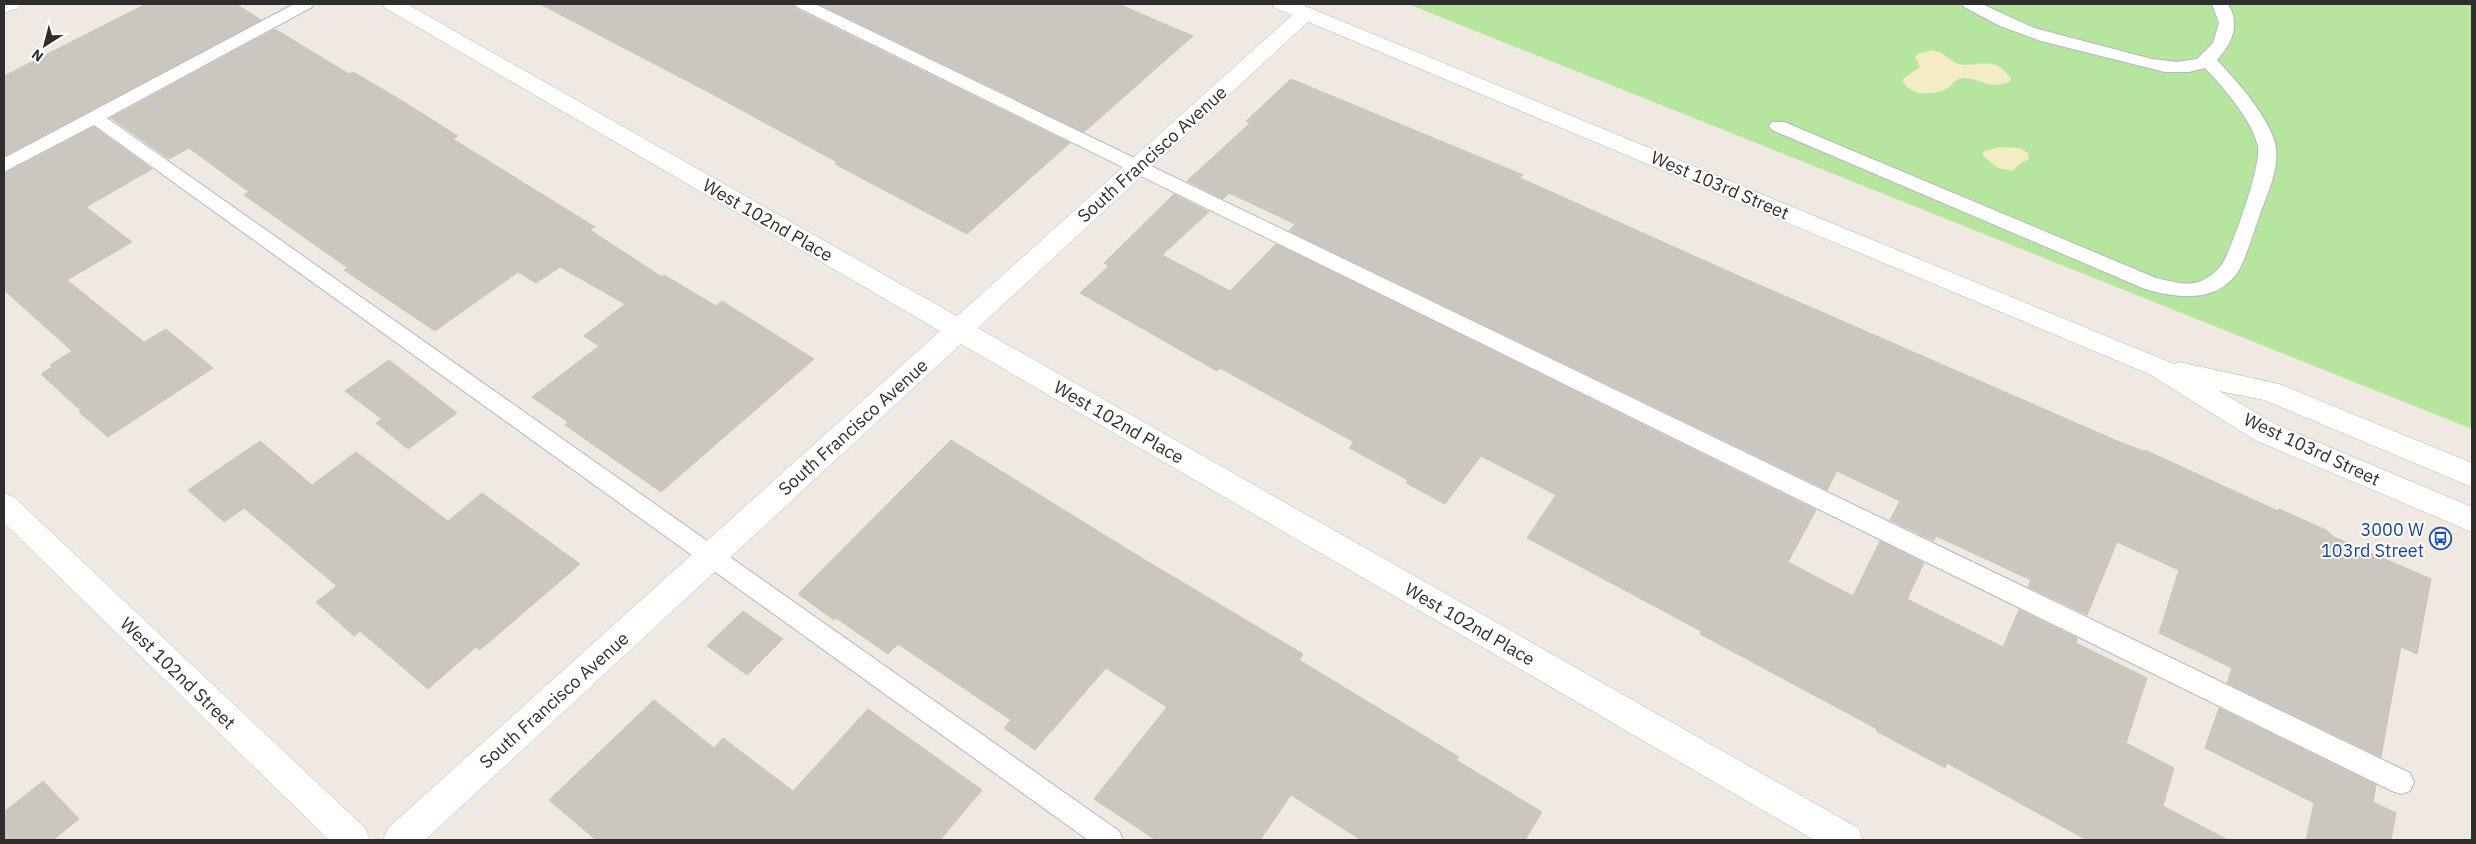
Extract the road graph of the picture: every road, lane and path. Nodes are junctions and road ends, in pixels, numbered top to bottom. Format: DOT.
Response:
graph roads {
  1 [pos="11,4"];
  2 [pos="306,4"];
  3 [pos="392,4"];
  4 [pos="803,4"];
  5 [pos="1970,4"];
  6 [pos="2220,4"];
  7 [pos="4,7"];
  8 [pos="1294,9"];
  9 [pos="2207,60"];
  10 [pos="94,118"];
  11 [pos="1778,126"];
  12 [pos="4,166"];
  13 [pos="1138,166"];
  14 [pos="959,330"];
  15 [pos="2158,367"];
  16 [pos="2472,474"];
  17 [pos="4,505"];
  18 [pos="2472,520"];
  19 [pos="711,556"];
  20 [pos="2401,782"];
  21 [pos="353,840"];
  22 [pos="400,840"];
  23 [pos="1110,840"];
  24 [pos="1846,840"];
  1 -- 7 [label="street"];
  2 -- 10 [label="lane"];
  3 -- 14 [label="street, West 102nd Place"];
  4 -- 13 [label="lane"];
  5 -- 9 [label="lane"];
  6 -- 9 [label="lane"];
  8 -- 13 [label="street, South Francisco Avenue"];
  8 -- 15 [label="street, West 103rd Street"];
  9 -- 11 [label="lane"];
  10 -- 12 [label="lane"];
  10 -- 19 [label="lane"];
  13 -- 14 [label="street, South Francisco Avenue"];
  13 -- 20 [label="lane"];
  14 -- 19 [label="street, South Francisco Avenue"];
  14 -- 24 [label="street, West 102nd Place"];
  15 -- 16 [label="street, West 103rd Street"];
  15 -- 18 [label="street, West 103rd Street"];
  17 -- 21 [label="street, West 102nd Street"];
  19 -- 22 [label="street, South Francisco Avenue"];
  19 -- 23 [label="lane"];
}
